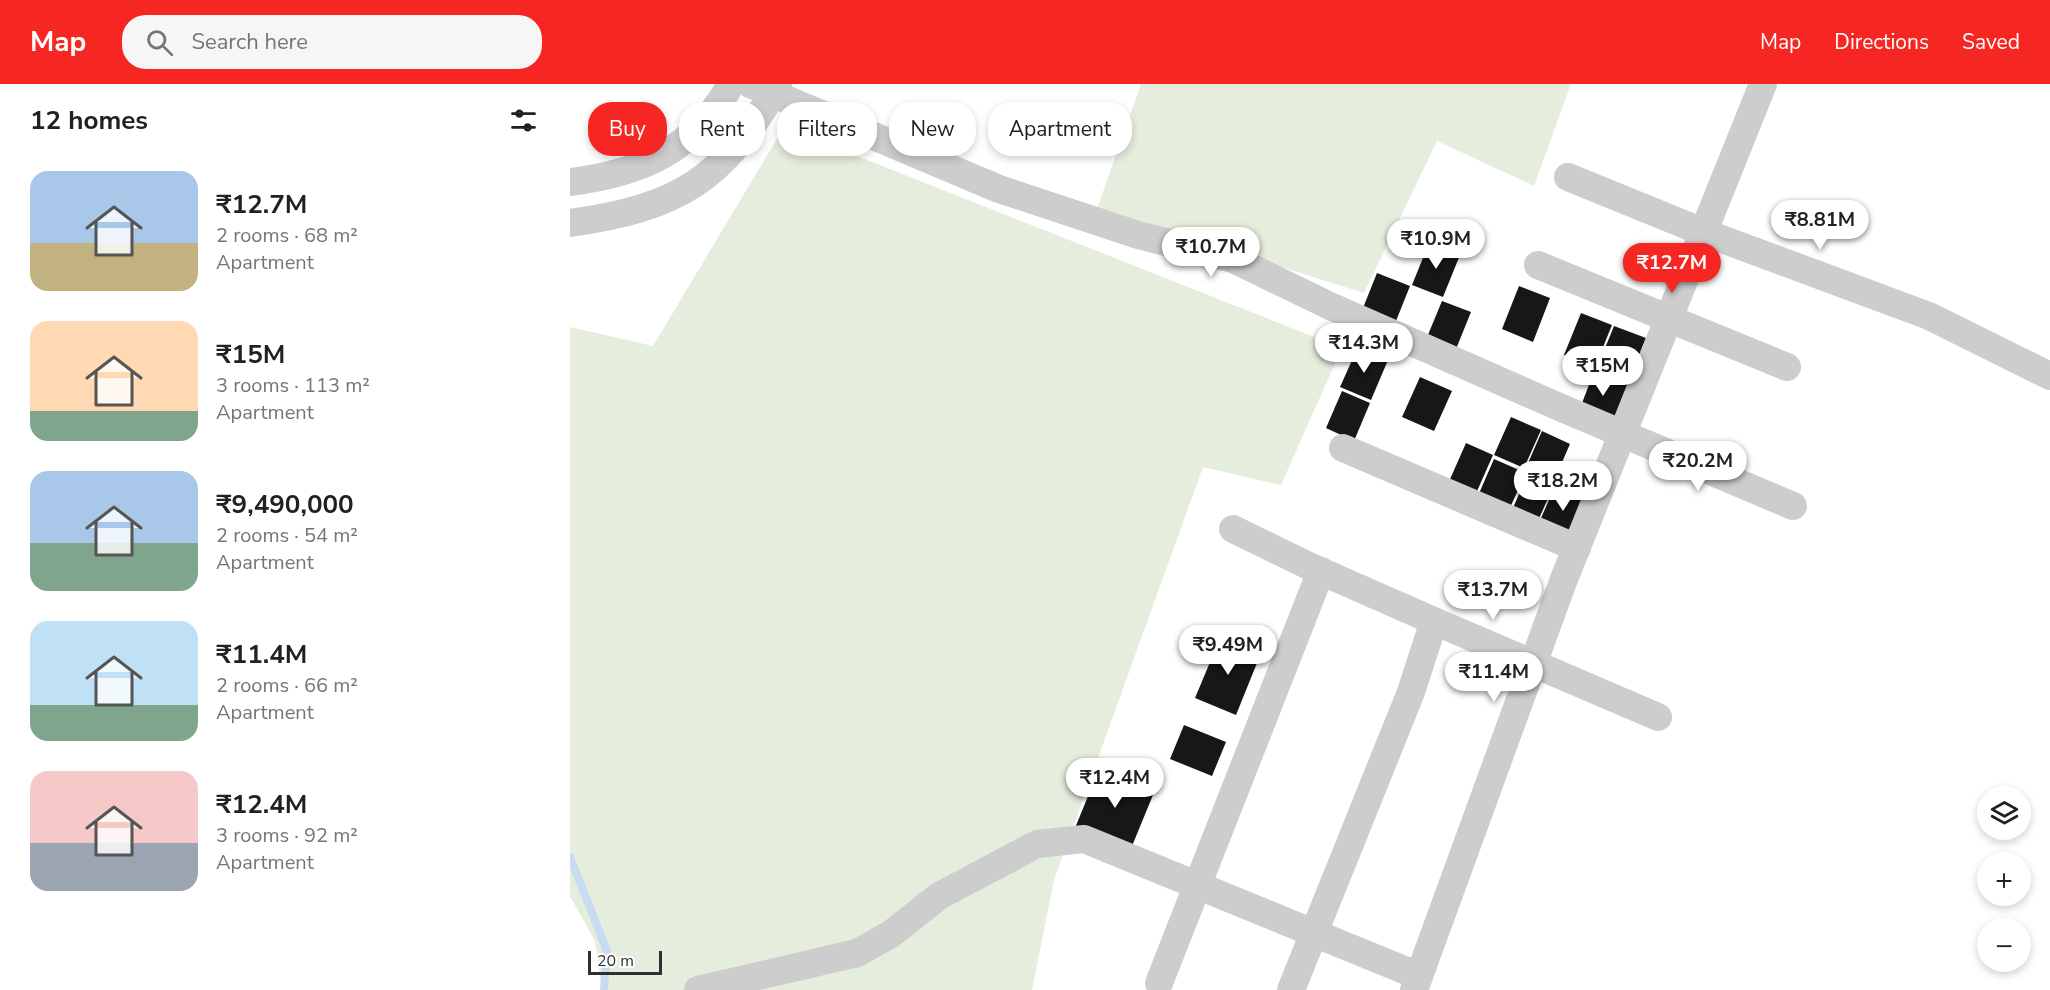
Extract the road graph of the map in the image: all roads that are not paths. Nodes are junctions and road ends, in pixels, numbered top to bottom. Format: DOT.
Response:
graph roads {
  1 [pos="731,84"];
  2 [pos="750,84"];
  3 [pos="1762,84"];
  4 [pos="782,92"];
  5 [pos="1568,177"];
  6 [pos="570,182"];
  7 [pos="570,223"];
  8 [pos="1703,232"];
  9 [pos="1538,265"];
  10 [pos="1669,318"];
  11 [pos="1787,367"];
  12 [pos="2050,376"];
  13 [pos="1622,435"];
  14 [pos="1343,448"];
  15 [pos="1792,506"];
  16 [pos="1233,528"];
  17 [pos="1577,548"];
  18 [pos="1321,571"];
  19 [pos="1434,621"];
  20 [pos="1533,663"];
  21 [pos="1658,717"];
  22 [pos="1198,886"];
  23 [pos="1314,933"];
  24 [pos="1160,983"];
  25 [pos="1416,983"];
  26 [pos="698,990"];
  27 [pos="1291,990"];
  1 -- 6 [label="street"];
  2 -- 4 [label="street"];
  3 -- 8 [label="street"];
  4 -- 7 [label="street"];
  4 -- 13 [label="street"];
  5 -- 8 [label="street"];
  8 -- 10 [label="street"];
  8 -- 12 [label="street"];
  9 -- 10 [label="street"];
  10 -- 11 [label="street"];
  10 -- 13 [label="street"];
  13 -- 15 [label="street"];
  13 -- 17 [label="street"];
  14 -- 17 [label="street"];
  16 -- 18 [label="street"];
  17 -- 20 [label="street"];
  18 -- 19 [label="street"];
  18 -- 22 [label="street"];
  19 -- 20 [label="street"];
  19 -- 23 [label="street"];
  20 -- 21 [label="street"];
  20 -- 25 [label="street"];
  22 -- 23 [label="street"];
  22 -- 24 [label="street"];
  22 -- 26 [label="street"];
  23 -- 25 [label="street"];
  23 -- 27 [label="street"];
}
